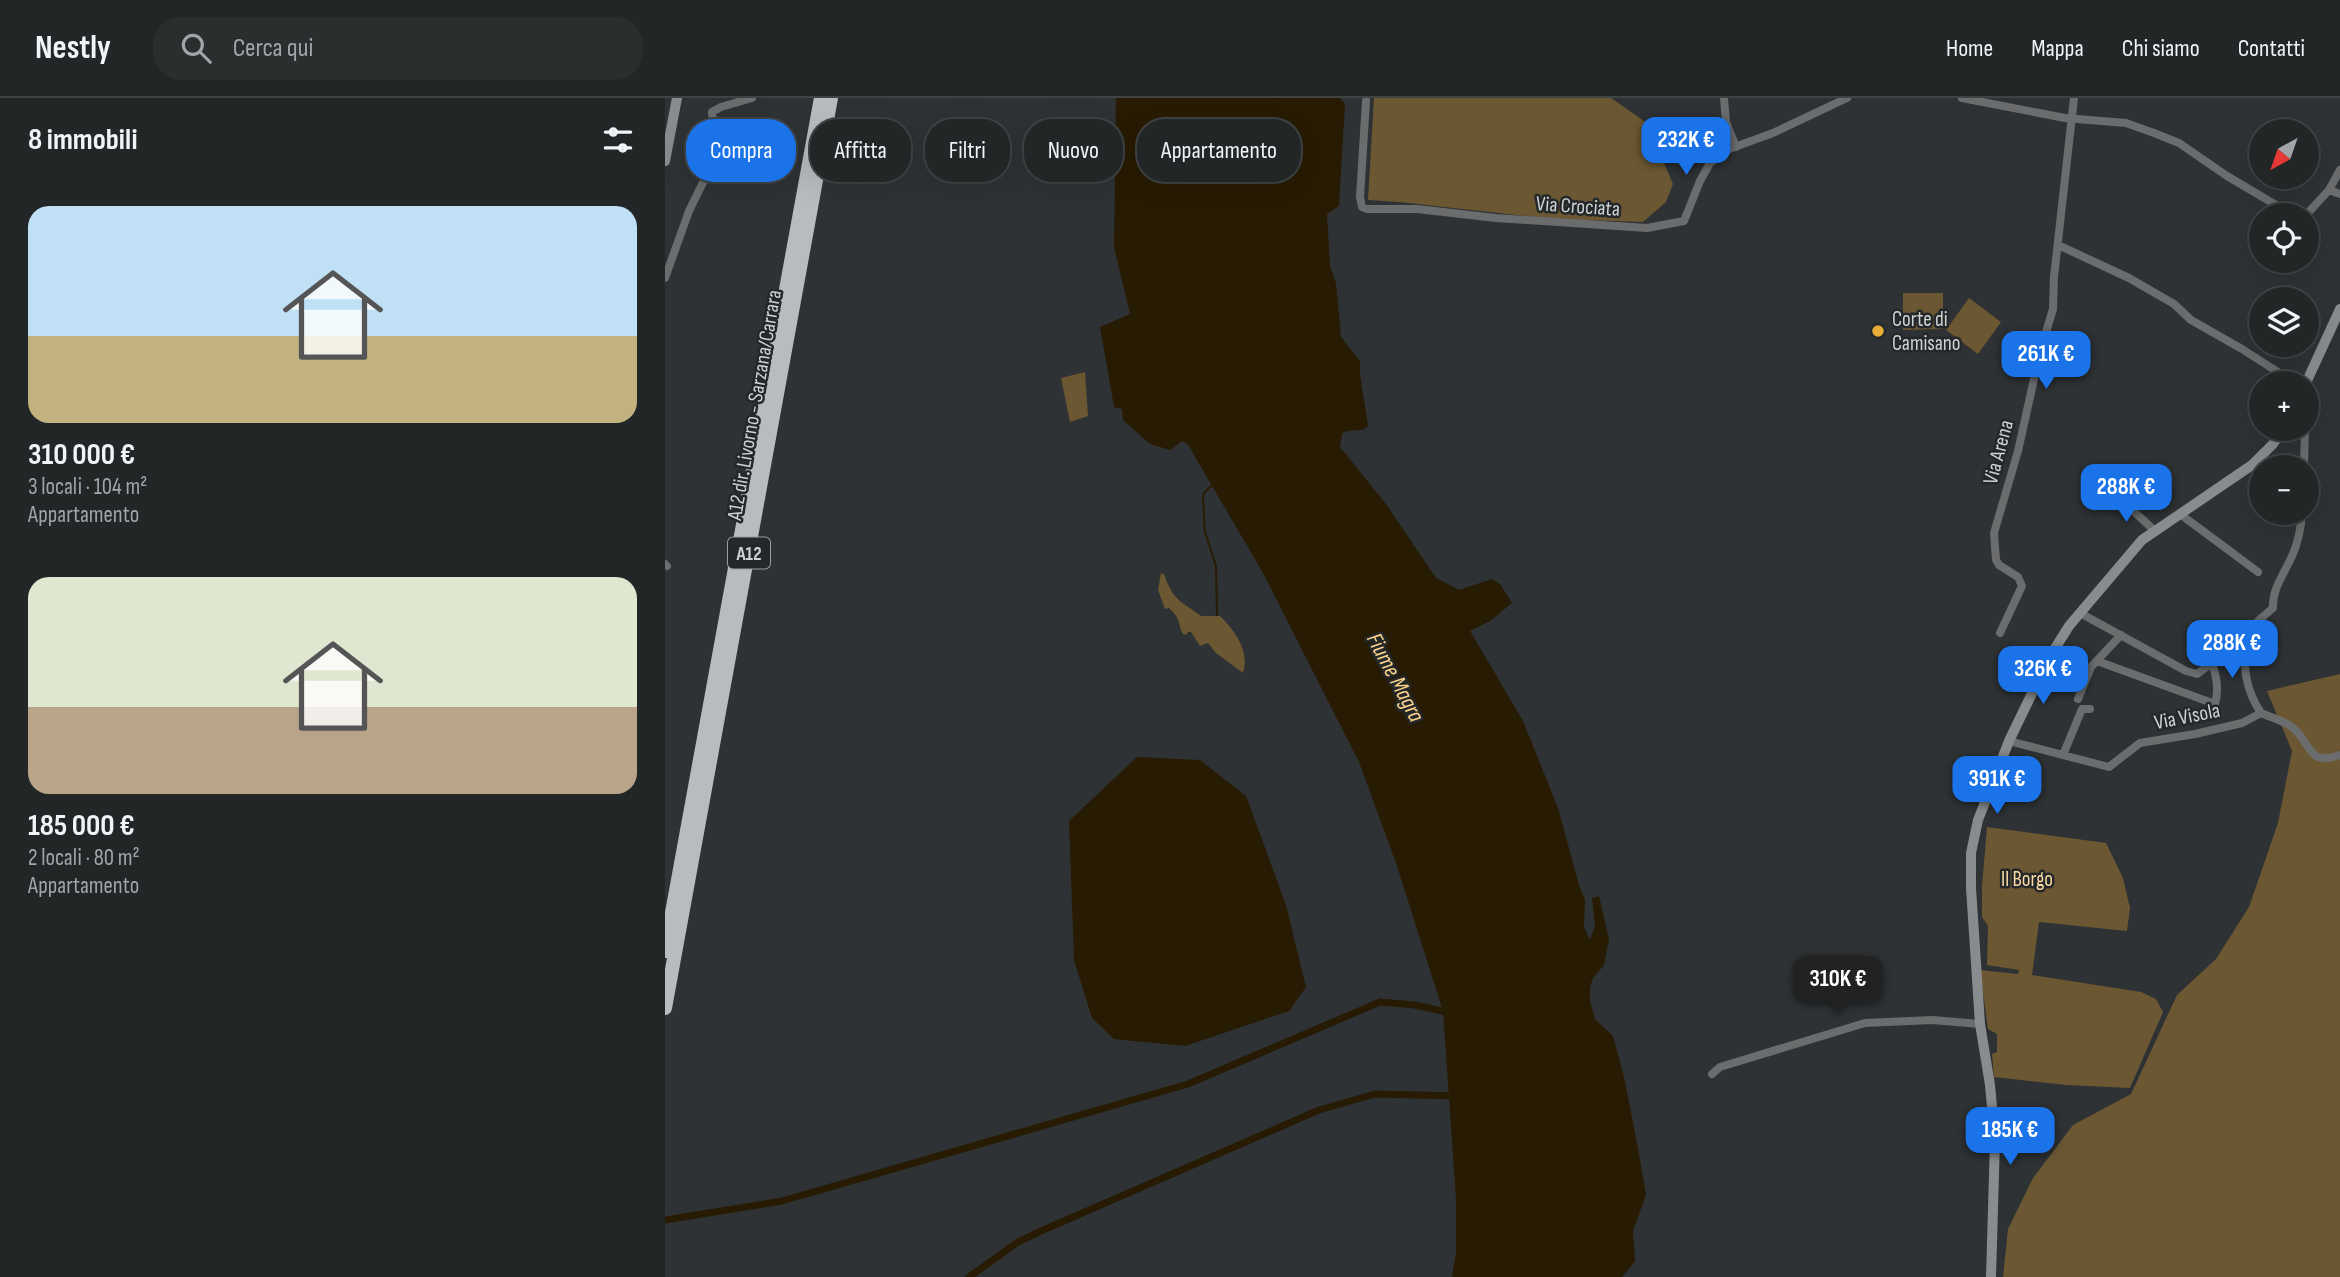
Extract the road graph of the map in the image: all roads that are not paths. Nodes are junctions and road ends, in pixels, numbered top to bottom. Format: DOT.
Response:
graph roads {
  1 [pos="677,98"];
  2 [pos="752,98"];
  3 [pos="821,98"];
  4 [pos="831,98"];
  5 [pos="1724,98"];
  6 [pos="1847,98"];
  7 [pos="1962,98"];
  8 [pos="2074,98"];
  9 [pos="1366,100"];
  10 [pos="2072,119"];
  11 [pos="1736,146"];
  12 [pos="665,161"];
  13 [pos="2340,170"];
  14 [pos="2329,190"];
  15 [pos="2340,194"];
  16 [pos="2274,203"];
  17 [pos="2317,203"];
  18 [pos="2058,245"];
  19 [pos="665,278"];
  20 [pos="2340,309"];
  21 [pos="2276,371"];
  22 [pos="2312,371"];
  23 [pos="2275,441"];
  24 [pos="2117,496"];
  25 [pos="2180,514"];
  26 [pos="2301,525"];
  27 [pos="2154,530"];
  28 [pos="2258,572"];
  29 [pos="2080,612"];
  30 [pos="2000,633"];
  31 [pos="2121,635"];
  32 [pos="2245,638"];
  33 [pos="2097,661"];
  34 [pos="2212,664"];
  35 [pos="2078,699"];
  36 [pos="2090,709"];
  37 [pos="2261,713"];
  38 [pos="2009,741"];
  39 [pos="2063,755"];
  40 [pos="2340,755"];
  41 [pos="665,951"];
  42 [pos="665,1008"];
  43 [pos="1980,1024"];
  44 [pos="1712,1074"];
  45 [pos="1991,1277"];
  1 -- 12 [label="main road"];
  2 -- 19 [label="street"];
  3 -- 41 [label="highway, A12"];
  4 -- 42 [label="highway, A12 dir. Livorno - Sarzana/Carrara / A12"];
  5 -- 11 [label="street"];
  6 -- 11 [label="street, Via Crociata"];
  7 -- 10 [label="street"];
  8 -- 10 [label="street, Via Arena"];
  9 -- 11 [label="street, Via Crociata"];
  10 -- 16 [label="street"];
  10 -- 18 [label="street, Via Arena"];
  13 -- 14 [label="street"];
  14 -- 15 [label="street"];
  14 -- 17 [label="street"];
  18 -- 21 [label="street"];
  18 -- 30 [label="street, Via Arena"];
  20 -- 22 [label="main road"];
  23 -- 25 [label="main road"];
  24 -- 27 [label="street"];
  25 -- 27 [label="main road"];
  25 -- 28 [label="street"];
  26 -- 32 [label="street"];
  27 -- 29 [label="main road"];
  29 -- 31 [label="street, Via Visola"];
  29 -- 38 [label="main road"];
  31 -- 33 [label="street"];
  31 -- 34 [label="street, Via Visola"];
  32 -- 34 [label="street"];
  32 -- 37 [label="street, Via Visola"];
  33 -- 34 [label="street, Via Visola"];
  33 -- 35 [label="street"];
  36 -- 39 [label="street"];
  37 -- 39 [label="street, Via Visola"];
  37 -- 40 [label="street"];
  38 -- 39 [label="street, Via Visola"];
  38 -- 43 [label="main road"];
  43 -- 44 [label="street"];
  43 -- 45 [label="main road"];
}
